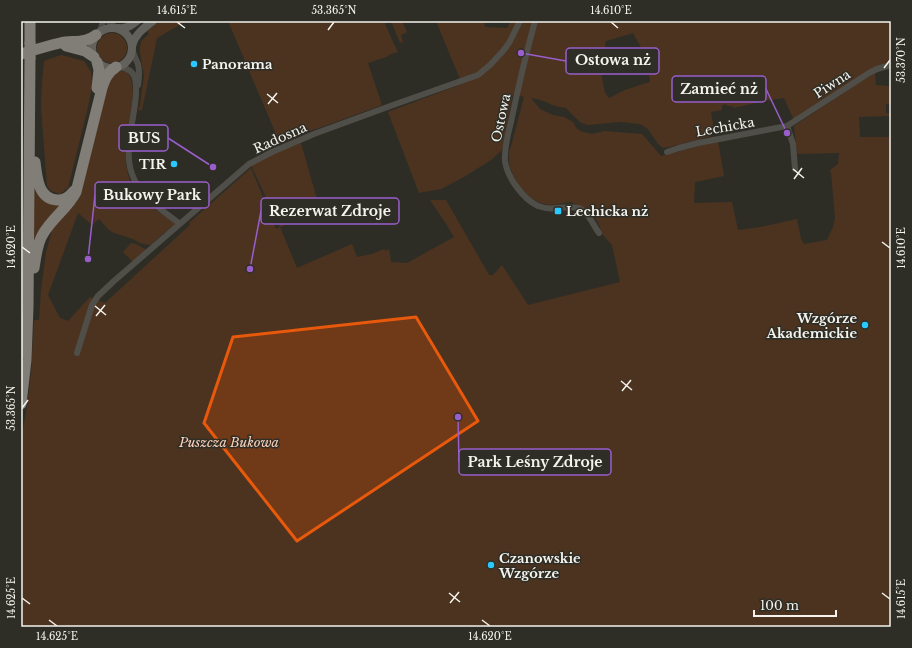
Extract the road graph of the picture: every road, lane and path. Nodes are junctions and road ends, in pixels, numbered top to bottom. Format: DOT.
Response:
graph roads {
  1 [pos="30,21"];
  2 [pos="103,21"];
  3 [pos="108,21"];
  4 [pos="137,21"];
  5 [pos="153,21"];
  6 [pos="520,21"];
  7 [pos="535,21"];
  8 [pos="117,28"];
  9 [pos="97,34"];
  10 [pos="48,47"];
  11 [pos="132,47"];
  12 [pos="26,56"];
  13 [pos="95,60"];
  14 [pos="891,65"];
  15 [pos="116,67"];
  16 [pos="135,99"];
  17 [pos="95,111"];
  18 [pos="788,126"];
  19 [pos="30,128"];
  20 [pos="667,152"];
  21 [pos="795,169"];
  22 [pos="78,184"];
  23 [pos="180,224"];
  24 [pos="599,233"];
  25 [pos="28,321"];
  26 [pos="77,353"];
  27 [pos="21,404"];
  1 -- 12 [label="highway, bridge"];
  2 -- 9 [label="street"];
  3 -- 8 [label="street"];
  4 -- 8 [label="main road"];
  5 -- 11 [label="main road"];
  6 -- 23 [label="street, Radosna"];
  7 -- 24 [label="street, Ostowa"];
  8 -- 9 [label="main road"];
  8 -- 11 [label="main road"];
  9 -- 10 [label="highway"];
  9 -- 13 [label="main road"];
  10 -- 12 [label="highway"];
  10 -- 13 [label="highway"];
  11 -- 15 [label="main road"];
  11 -- 16 [label="street"];
  12 -- 19 [label="highway"];
  13 -- 15 [label="main road"];
  13 -- 17 [label="highway"];
  14 -- 18 [label="street, Piwna"];
  15 -- 16 [label="street"];
  15 -- 17 [label="highway"];
  16 -- 23 [label="street"];
  17 -- 22 [label="highway"];
  18 -- 20 [label="street, Lechicka"];
  18 -- 21 [label="street"];
  19 -- 22 [label="highway"];
  19 -- 25 [label="highway"];
  22 -- 25 [label="highway"];
  23 -- 26 [label="street, Radosna"];
  25 -- 27 [label="highway"];
}
